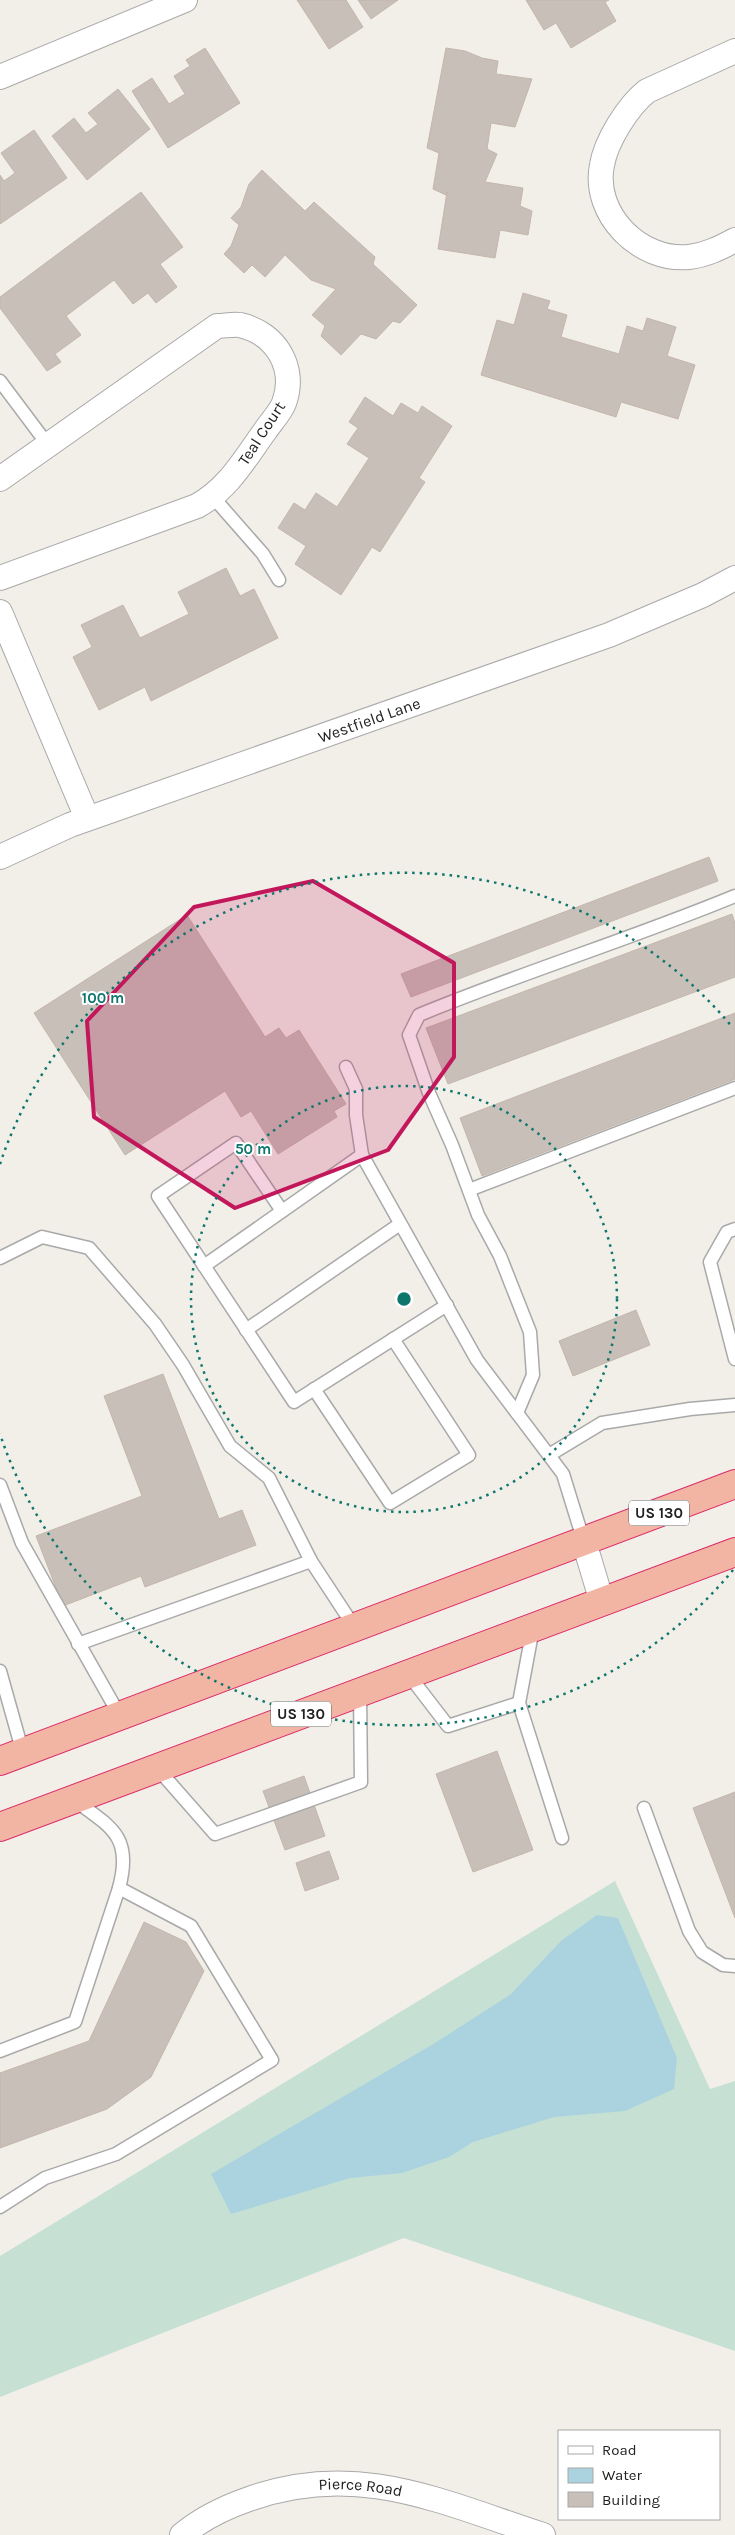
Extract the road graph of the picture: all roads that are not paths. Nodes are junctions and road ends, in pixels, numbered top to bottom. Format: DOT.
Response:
graph roads {
  1 [pos="143,0"];
  2 [pos="185,0"];
  3 [pos="126,24"];
  4 [pos="735,51"];
  5 [pos="0,77"];
  6 [pos="735,240"];
  7 [pos="0,381"];
  8 [pos="48,445"];
  9 [pos="0,479"];
  10 [pos="213,497"];
  11 [pos="0,578"];
  12 [pos="735,578"];
  13 [pos="279,580"];
  14 [pos="0,612"];
  15 [pos="88,818"];
  16 [pos="0,856"];
  17 [pos="735,896"];
  18 [pos="346,1067"];
  19 [pos="735,1088"];
  20 [pos="362,1155"];
  21 [pos="469,1190"];
  22 [pos="282,1212"];
  23 [pos="400,1224"];
  24 [pos="735,1229"];
  25 [pos="0,1258"];
  26 [pos="204,1266"];
  27 [pos="447,1305"];
  28 [pos="246,1330"];
  29 [pos="393,1339"];
  30 [pos="735,1359"];
  31 [pos="314,1389"];
  32 [pos="735,1405"];
  33 [pos="517,1413"];
  34 [pos="549,1455"];
  35 [pos="735,1484"];
  36 [pos="0,1485"];
  37 [pos="584,1542"];
  38 [pos="735,1552"];
  39 [pos="311,1561"];
  40 [pos="602,1602"];
  41 [pos="355,1628"];
  42 [pos="533,1628"];
  43 [pos="78,1644"];
  44 [pos="0,1671"];
  45 [pos="408,1674"];
  46 [pos="360,1692"];
  47 [pos="519,1703"];
  48 [pos="120,1716"];
  49 [pos="11,1757"];
  50 [pos="156,1768"];
  51 [pos="73,1799"];
  52 [pos="644,1808"];
  53 [pos="0,1827"];
  54 [pos="562,1838"];
  55 [pos="119,1888"];
  56 [pos="735,1966"];
  57 [pos="0,2051"];
  58 [pos="0,2207"];
  59 [pos="182,2535"];
  60 [pos="543,2535"];
  1 -- 3 [label="street"];
  2 -- 3 [label="street"];
  3 -- 5 [label="street"];
  4 -- 6 [label="street"];
  7 -- 8 [label="lane"];
  8 -- 9 [label="street, Teal Court"];
  8 -- 10 [label="street, Teal Court"];
  10 -- 11 [label="street, Teal Court"];
  10 -- 13 [label="lane"];
  12 -- 15 [label="street, Westfield Lane"];
  14 -- 15 [label="street"];
  15 -- 16 [label="street, Westfield Lane"];
  17 -- 21 [label="lane"];
  18 -- 20 [label="lane"];
  19 -- 21 [label="lane"];
  20 -- 22 [label="lane"];
  20 -- 23 [label="lane"];
  21 -- 33 [label="lane"];
  22 -- 26 [label="lane"];
  22 -- 26 [label="lane"];
  23 -- 27 [label="lane"];
  23 -- 28 [label="lane"];
  24 -- 30 [label="lane"];
  25 -- 39 [label="lane"];
  26 -- 28 [label="lane"];
  27 -- 29 [label="lane"];
  27 -- 33 [label="lane"];
  28 -- 31 [label="lane"];
  29 -- 31 [label="lane"];
  29 -- 31 [label="lane"];
  32 -- 34 [label="lane"];
  33 -- 34 [label="lane"];
  34 -- 37 [label="lane"];
  35 -- 37 [label="highway, US 130"];
  36 -- 43 [label="lane"];
  37 -- 40 [label="street"];
  37 -- 41 [label="highway, US 130"];
  38 -- 40 [label="highway, US 130"];
  39 -- 41 [label="lane"];
  39 -- 43 [label="lane"];
  40 -- 42 [label="highway, US 130"];
  41 -- 48 [label="highway, US 130"];
  42 -- 45 [label="highway, US 130"];
  42 -- 47 [label="lane"];
  43 -- 48 [label="lane"];
  44 -- 49 [label="lane"];
  45 -- 46 [label="highway, US 130"];
  45 -- 47 [label="lane"];
  46 -- 50 [label="highway, US 130"];
  46 -- 50 [label="lane"];
  47 -- 54 [label="lane"];
  48 -- 49 [label="highway, US 130"];
  50 -- 51 [label="highway, US 130"];
  51 -- 53 [label="highway, US 130"];
  51 -- 55 [label="lane"];
  52 -- 56 [label="lane"];
  55 -- 57 [label="lane"];
  55 -- 58 [label="lane"];
  59 -- 60 [label="street, Pierce Road"];
}
